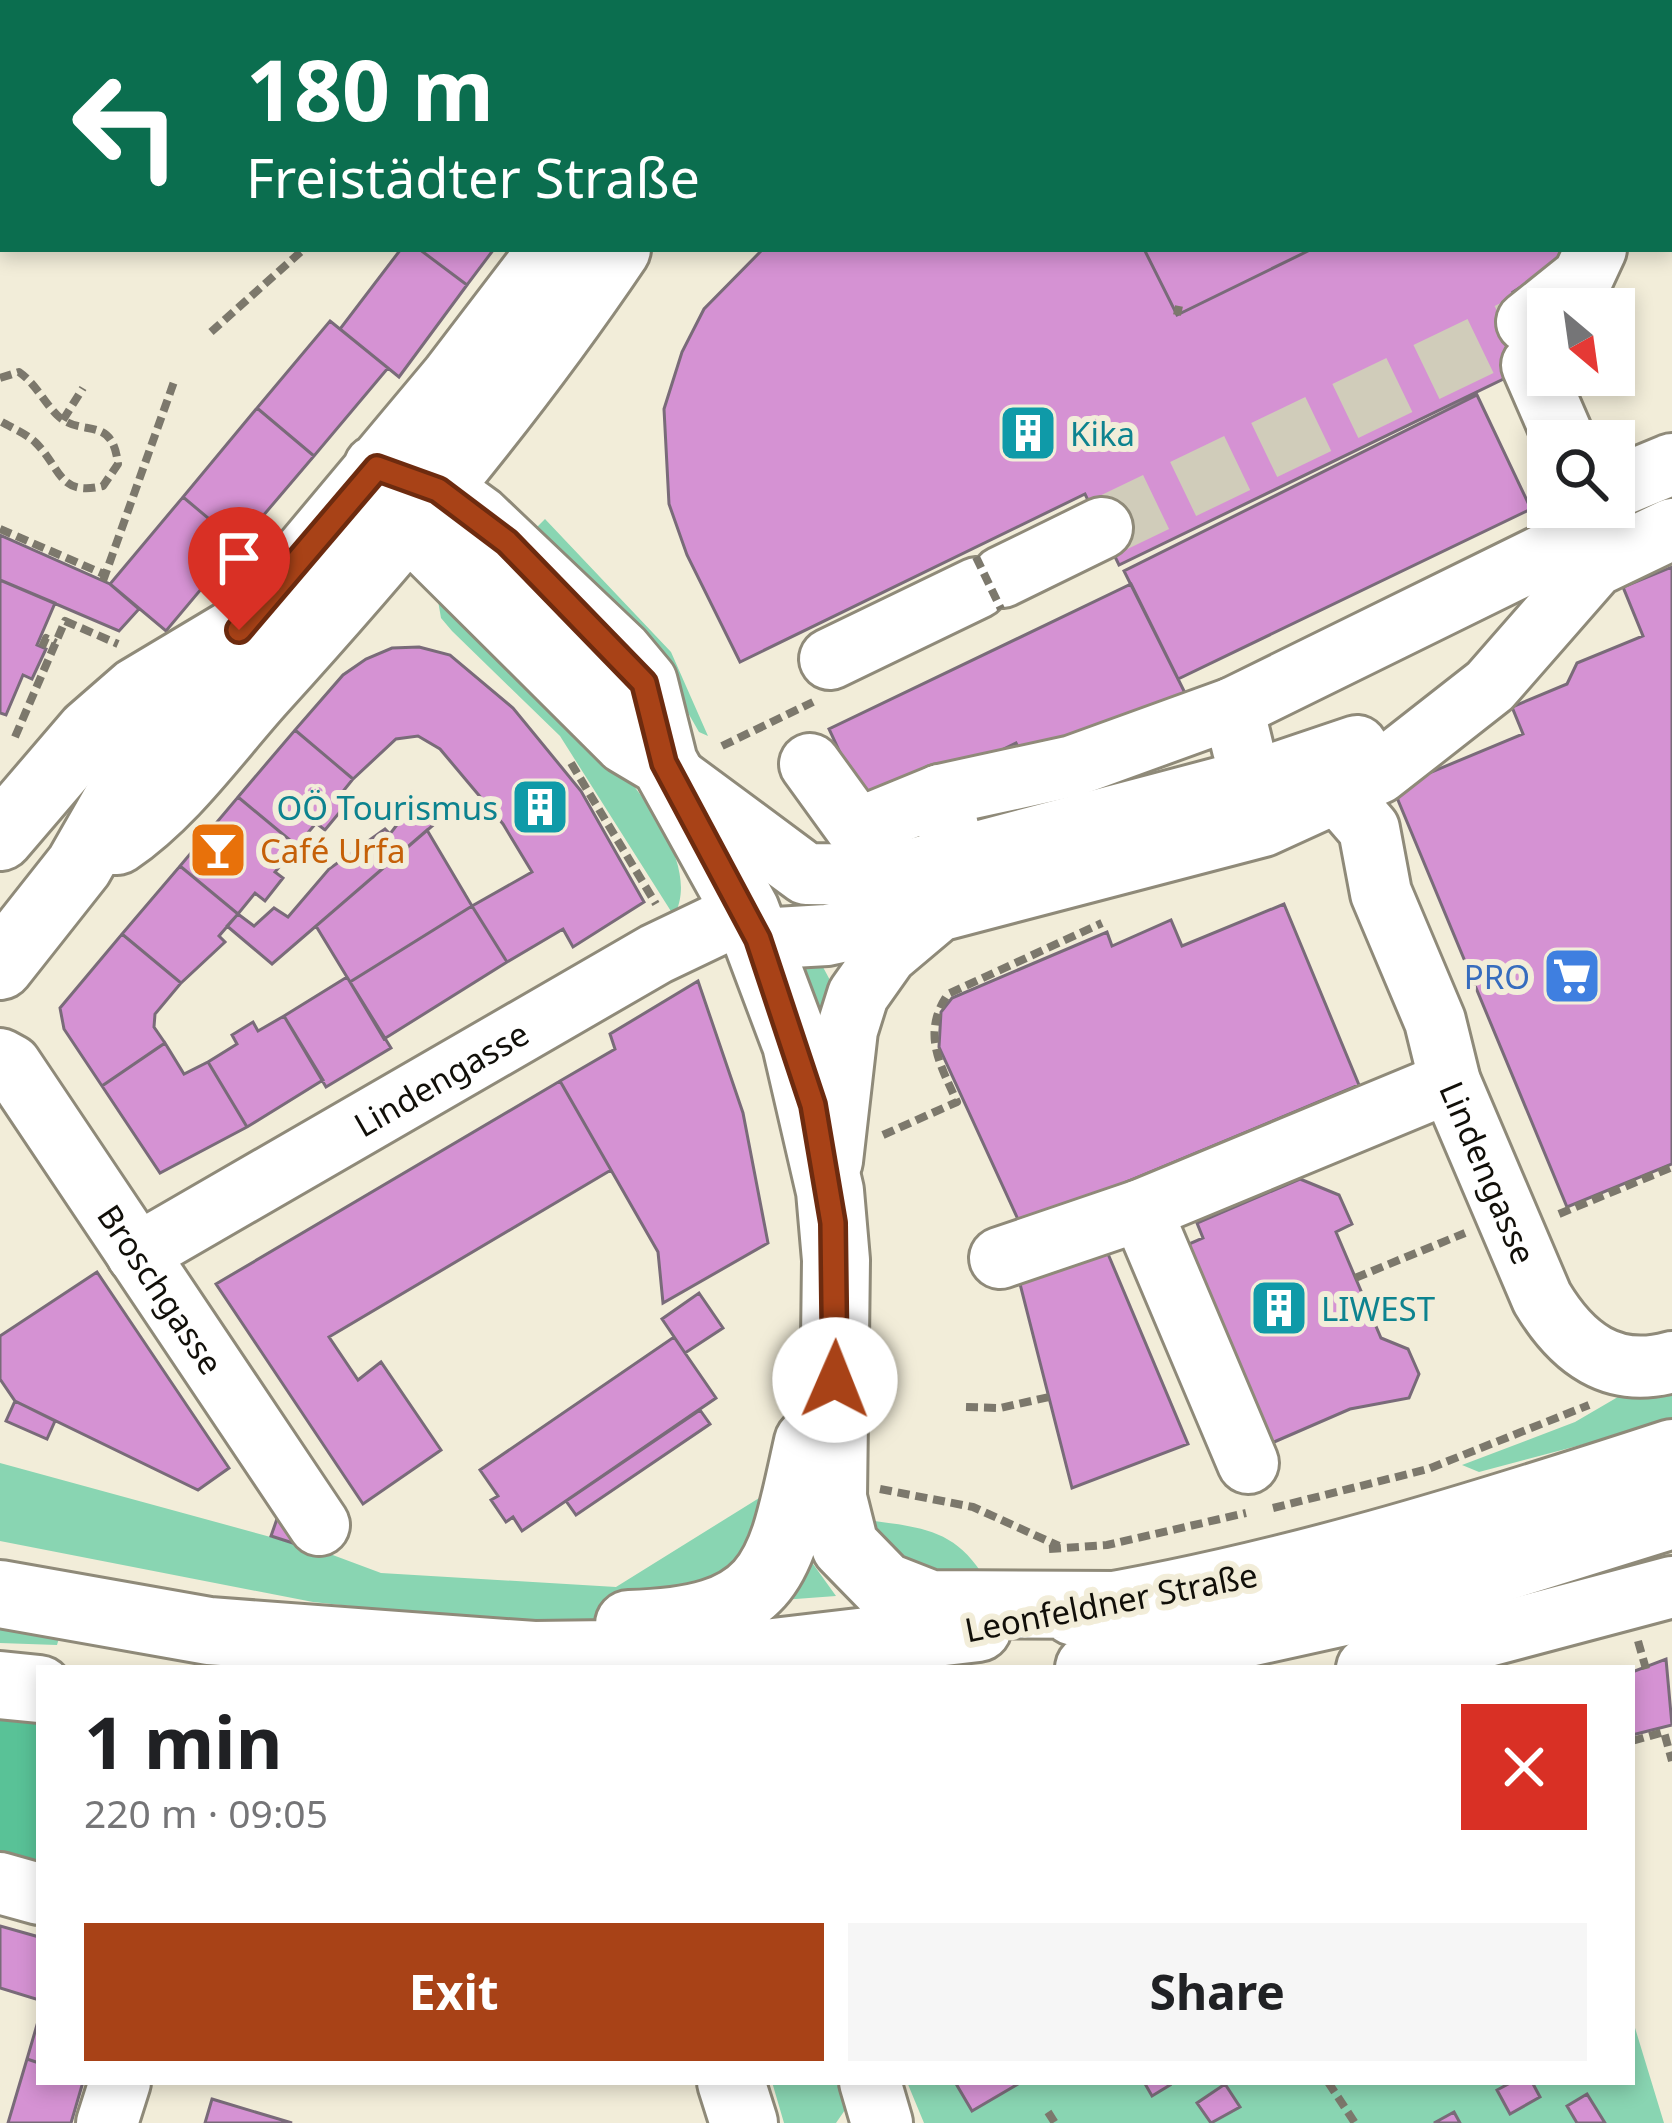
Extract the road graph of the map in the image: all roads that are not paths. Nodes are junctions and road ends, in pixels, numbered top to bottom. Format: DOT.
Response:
graph roads {
  1 [pos="551,252"];
  2 [pos="615,252"];
  3 [pos="1595,252"];
  4 [pos="1557,420"];
  5 [pos="1672,464"];
  6 [pos="377,468"];
  7 [pos="1635,479"];
  8 [pos="424,507"];
  9 [pos="1102,529"];
  10 [pos="1672,529"];
  11 [pos="1605,530"];
  12 [pos="239,630"];
  13 [pos="830,659"];
  14 [pos="1233,708"];
  15 [pos="1416,742"];
  16 [pos="810,764"];
  17 [pos="669,770"];
  18 [pos="1337,792"];
  19 [pos="1264,793"];
  20 [pos="940,795"];
  21 [pos="0,837"];
  22 [pos="79,866"];
  23 [pos="891,875"];
  24 [pos="946,885"];
  25 [pos="1381,893"];
  26 [pos="752,925"];
  27 [pos="0,966"];
  28 [pos="0,1059"];
  29 [pos="1450,1082"];
  30 [pos="830,1191"];
  31 [pos="1141,1210"];
  32 [pos="137,1254"];
  33 [pos="1000,1258"];
  34 [pos="834,1346"];
  35 [pos="1672,1362"];
  36 [pos="1672,1453"];
  37 [pos="1248,1462"];
  38 [pos="1672,1515"];
  39 [pos="320,1525"];
  40 [pos="1672,1588"];
  41 [pos="0,1594"];
  42 [pos="1118,1605"];
  43 [pos="534,1655"];
  44 [pos="1106,1665"];
  45 [pos="1378,1665"];
  46 [pos="0,1685"];
  47 [pos="36,1689"];
  48 [pos="0,1882"];
  49 [pos="36,1893"];
  50 [pos="118,2085"];
  51 [pos="732,2085"];
  52 [pos="742,2085"];
  53 [pos="871,2085"];
  54 [pos="107,2123"];
  55 [pos="744,2123"];
  56 [pos="882,2123"];
  1 -- 6 [label="main road"];
  2 -- 8 [label="main road"];
  3 -- 4 [label="street"];
  5 -- 7 [label="street"];
  6 -- 8 [label="main road"];
  6 -- 12 [label="main road"];
  8 -- 17 [label="main road"];
  8 -- 22 [label="main road"];
  9 -- 13 [label="street"];
  10 -- 11 [label="street, Lindengasse"];
  11 -- 14 [label="street"];
  11 -- 15 [label="street, Lindengasse"];
  12 -- 21 [label="main road"];
  12 -- 22 [label="main road"];
  14 -- 19 [label="street"];
  14 -- 20 [label="street"];
  15 -- 18 [label="street, Lindengasse"];
  15 -- 19 [label="street, Lindengasse"];
  16 -- 20 [label="street"];
  17 -- 23 [label="street, Lindengasse"];
  17 -- 26 [label="main road"];
  18 -- 19 [label="street, Lindengasse"];
  18 -- 25 [label="street, Lindengasse"];
  19 -- 24 [label="street, Lindengasse"];
  19 -- 25 [label="street, Lindengasse"];
  20 -- 24 [label="street"];
  22 -- 27 [label="main road"];
  23 -- 24 [label="street, Lindengasse"];
  23 -- 26 [label="street, Lindengasse"];
  24 -- 26 [label="street, Lindengasse"];
  24 -- 30 [label="street, Lindengasse"];
  25 -- 29 [label="street, Lindengasse"];
  26 -- 30 [label="main road"];
  26 -- 32 [label="street, Lindengasse"];
  28 -- 32 [label="street, Broschgasse"];
  29 -- 31 [label="street"];
  29 -- 35 [label="street, Lindengasse"];
  30 -- 34 [label="main road"];
  31 -- 33 [label="street"];
  31 -- 37 [label="street"];
  32 -- 39 [label="street, Broschgasse"];
  34 -- 42 [label="main road"];
  34 -- 43 [label="main road"];
  36 -- 42 [label="main road, Leonfeldner Straße"];
  38 -- 44 [label="main road, Leonfeldner Straße"];
  40 -- 45 [label="street"];
  41 -- 43 [label="main road, Leonfeldner Straße"];
  42 -- 43 [label="main road, Leonfeldner Straße"];
  46 -- 47 [label="main road"];
  48 -- 49 [label="street"];
  50 -- 54 [label="street"];
  51 -- 55 [label="main road"];
  52 -- 55 [label="main road"];
  53 -- 56 [label="street"];
}
